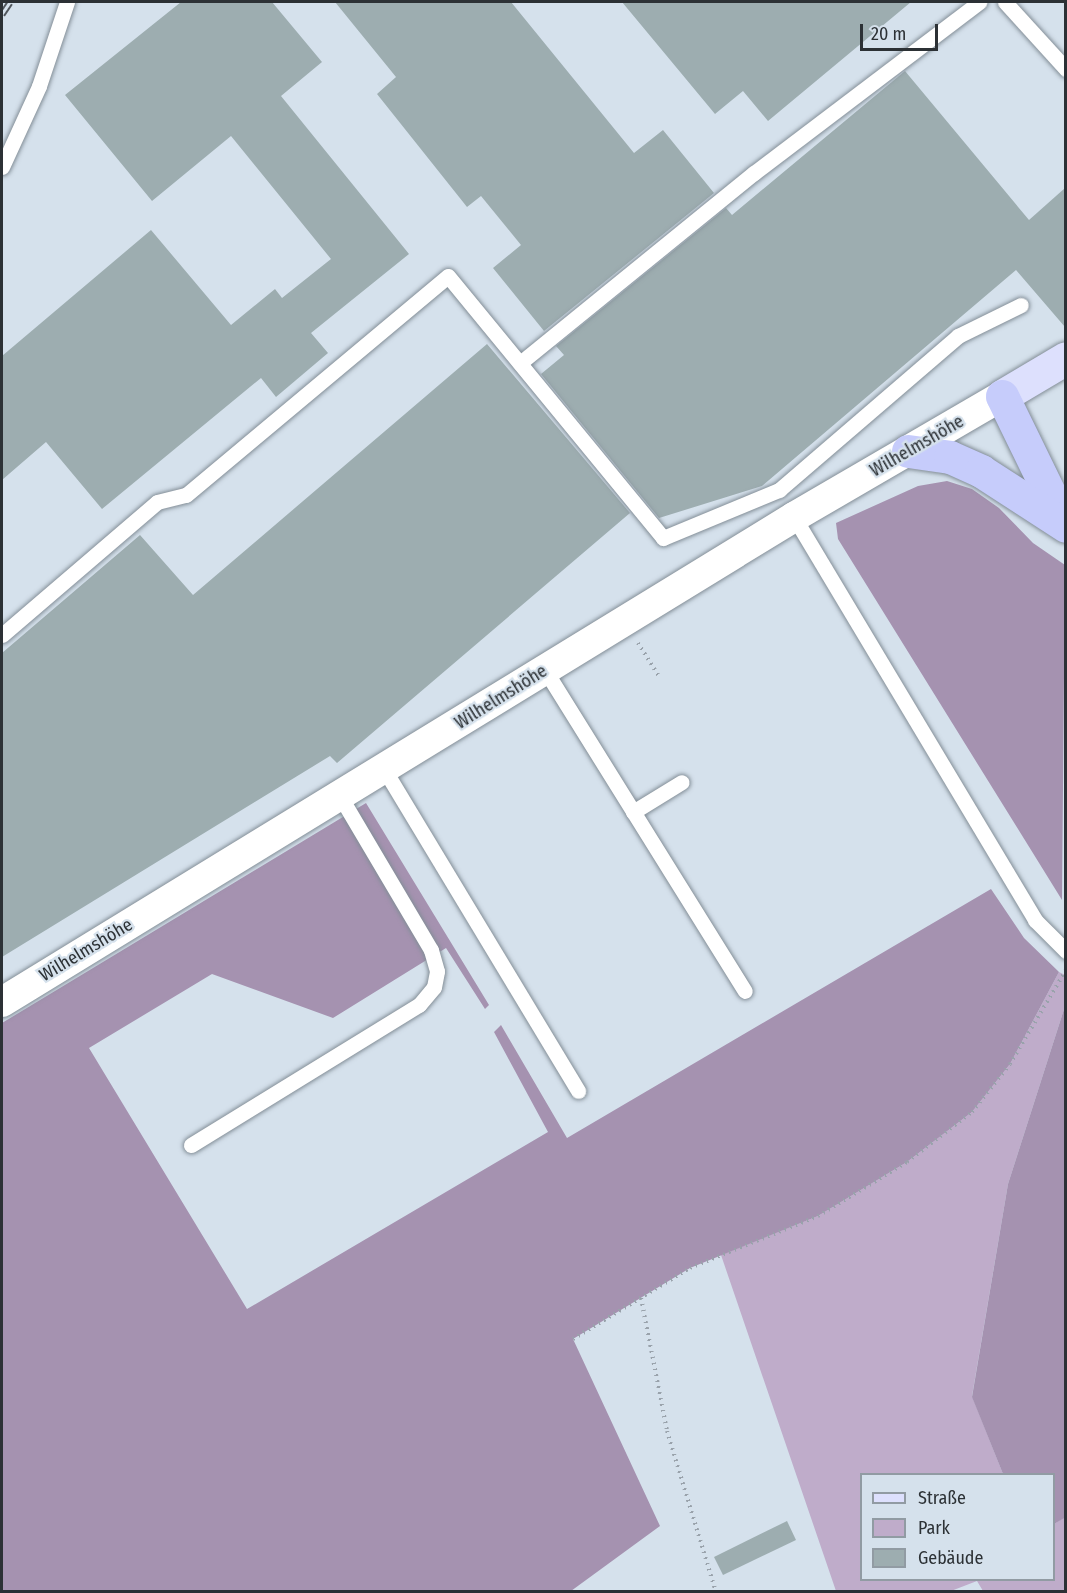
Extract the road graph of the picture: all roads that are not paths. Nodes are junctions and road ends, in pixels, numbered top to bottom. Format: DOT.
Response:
graph roads {
  1 [pos="67,2"];
  2 [pos="979,2"];
  3 [pos="1005,2"];
  4 [pos="1060,59"];
  5 [pos="2,167"];
  6 [pos="1021,305"];
  7 [pos="1065,358"];
  8 [pos="520,363"];
  9 [pos="1002,396"];
  10 [pos="908,451"];
  11 [pos="794,517"];
  12 [pos="1065,525"];
  13 [pos="2,635"];
  14 [pos="545,670"];
  15 [pos="384,770"];
  16 [pos="682,782"];
  17 [pos="340,796"];
  18 [pos="633,812"];
  19 [pos="1065,951"];
  20 [pos="745,991"];
  21 [pos="2,1002"];
  22 [pos="578,1091"];
  23 [pos="191,1144"];
  1 -- 5 [label="lane"];
  2 -- 8 [label="lane"];
  3 -- 4 [label="lane"];
  6 -- 8 [label="lane"];
  7 -- 9 [label="main road"];
  8 -- 13 [label="lane"];
  9 -- 10 [label="street, Wilhelmshöhe"];
  9 -- 12 [label="highway"];
  10 -- 11 [label="street, Wilhelmshöhe"];
  10 -- 12 [label="highway"];
  11 -- 14 [label="street, Wilhelmshöhe"];
  11 -- 19 [label="lane"];
  14 -- 15 [label="street, Wilhelmshöhe"];
  14 -- 18 [label="lane"];
  15 -- 17 [label="street, Wilhelmshöhe"];
  15 -- 22 [label="lane"];
  16 -- 18 [label="lane"];
  17 -- 21 [label="street, Wilhelmshöhe"];
  17 -- 23 [label="lane"];
  18 -- 20 [label="lane"];
}
